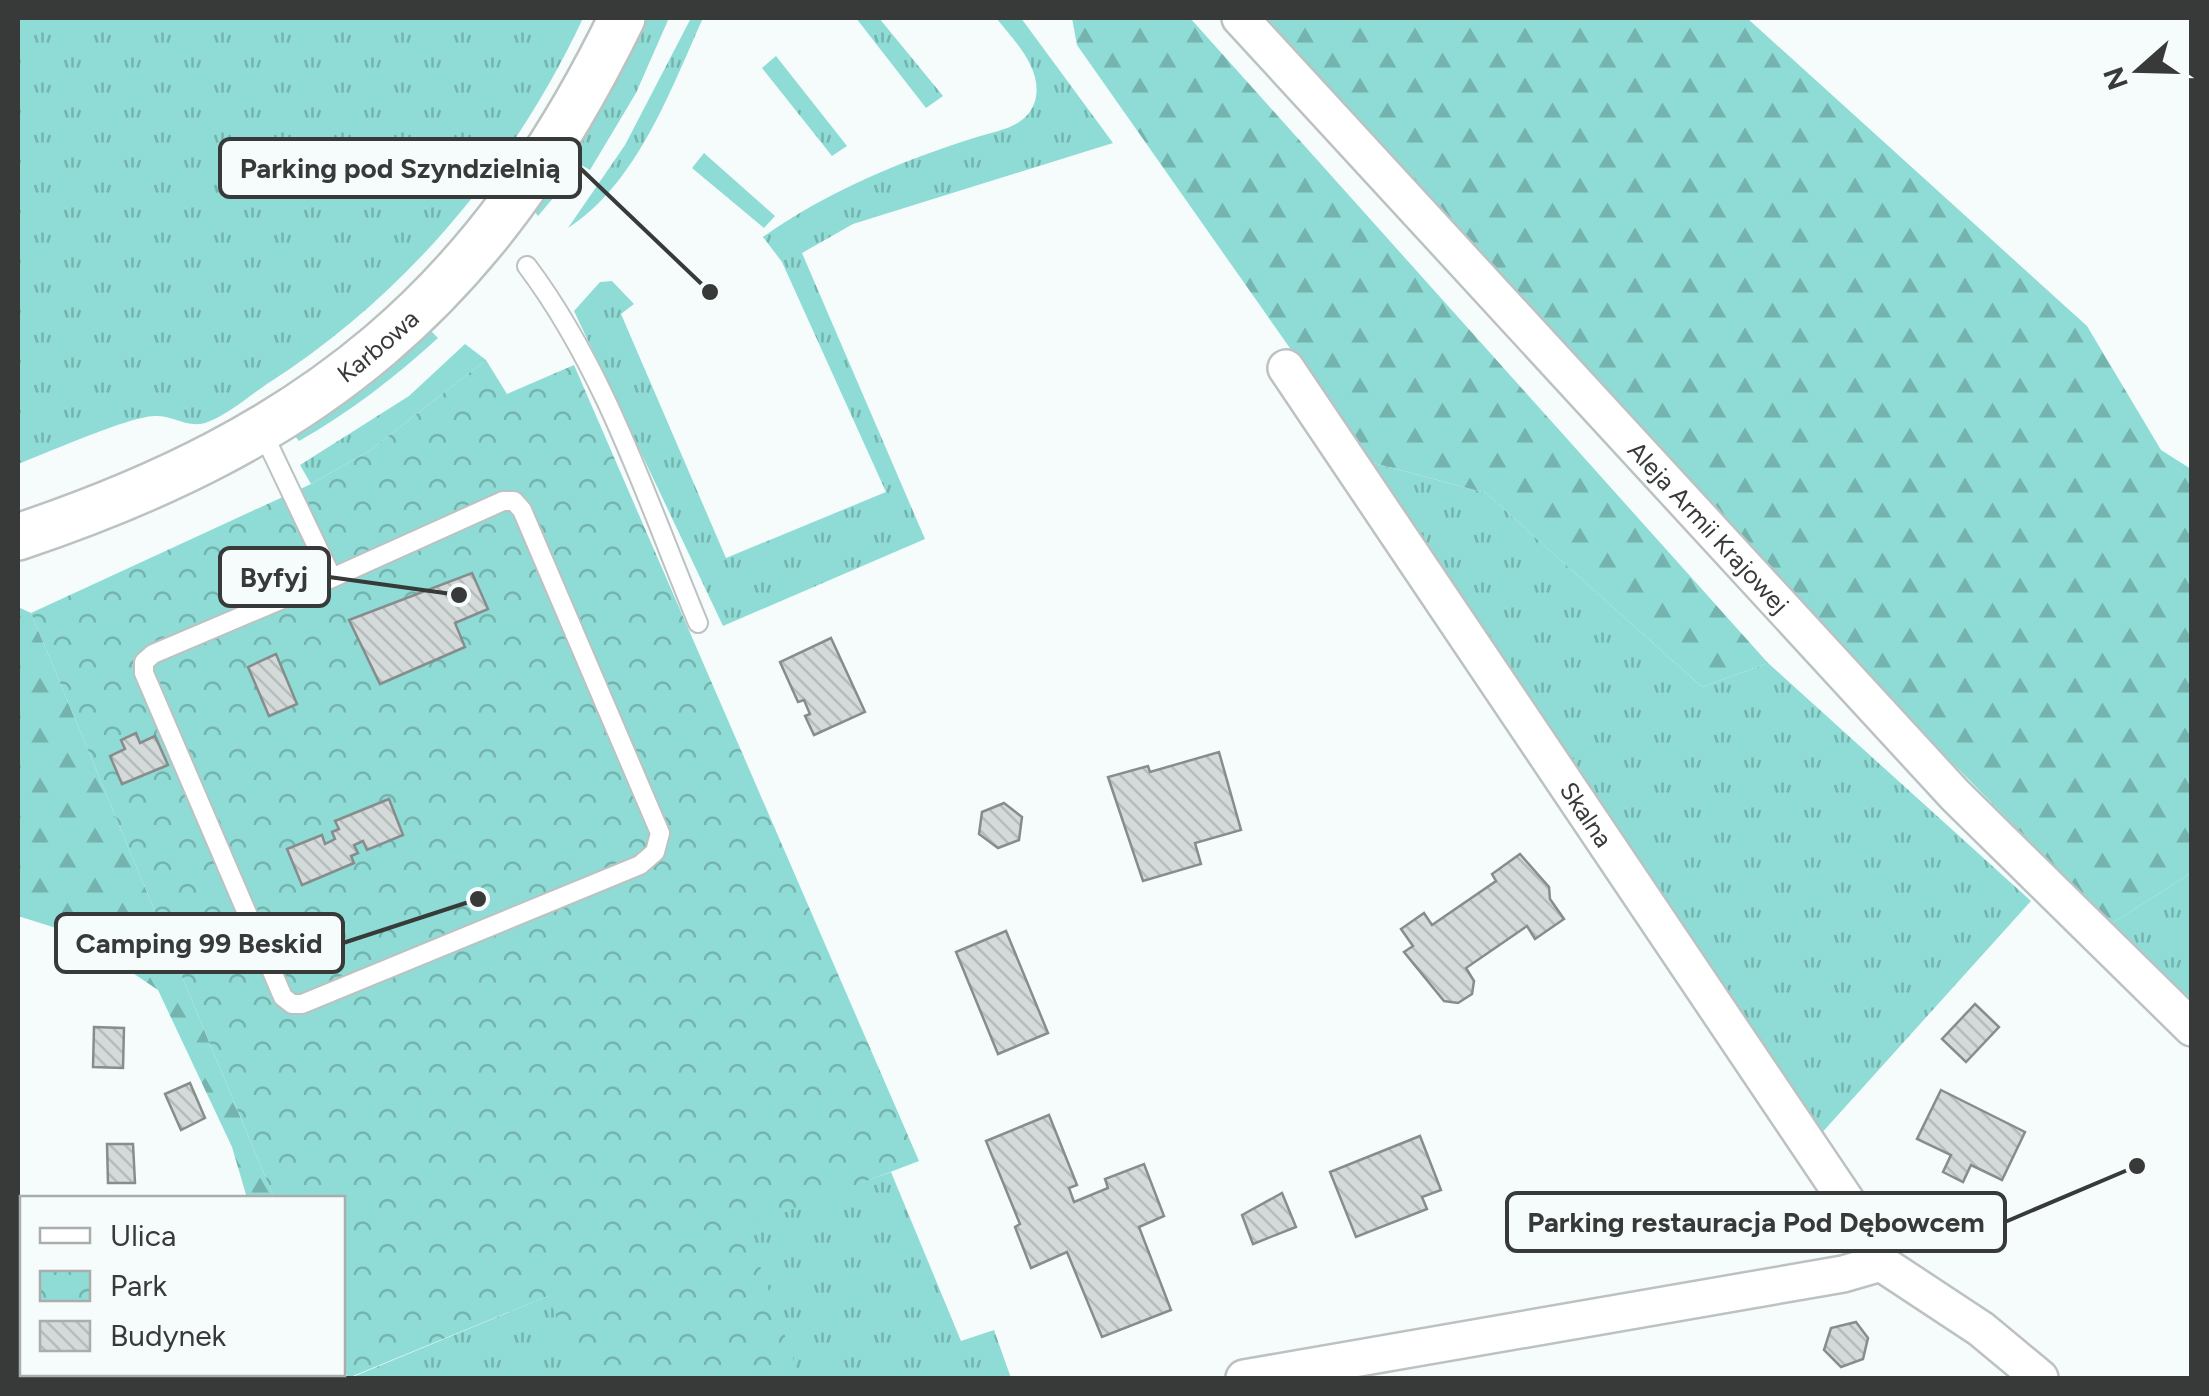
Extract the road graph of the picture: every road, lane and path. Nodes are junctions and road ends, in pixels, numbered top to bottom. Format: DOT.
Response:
graph roads {
  1 [pos="622,18"];
  2 [pos="1240,18"];
  3 [pos="527,266"];
  4 [pos="1286,368"];
  5 [pos="262,431"];
  6 [pos="18,537"];
  7 [pos="332,578"];
  8 [pos="698,624"];
  9 [pos="2192,1028"];
  10 [pos="1882,1263"];
  11 [pos="1244,1378"];
  12 [pos="2040,1378"];
  1 -- 5 [label="street, Karbowa"];
  2 -- 9 [label="street, Aleja Armii Krajowej"];
  3 -- 8 [label="lane"];
  4 -- 10 [label="street, Skalna"];
  5 -- 6 [label="street, Karbowa"];
  5 -- 7 [label="lane"];
  7 -- 7 [label="lane"];
  10 -- 11 [label="street"];
  10 -- 12 [label="street, Skalna"];
}
